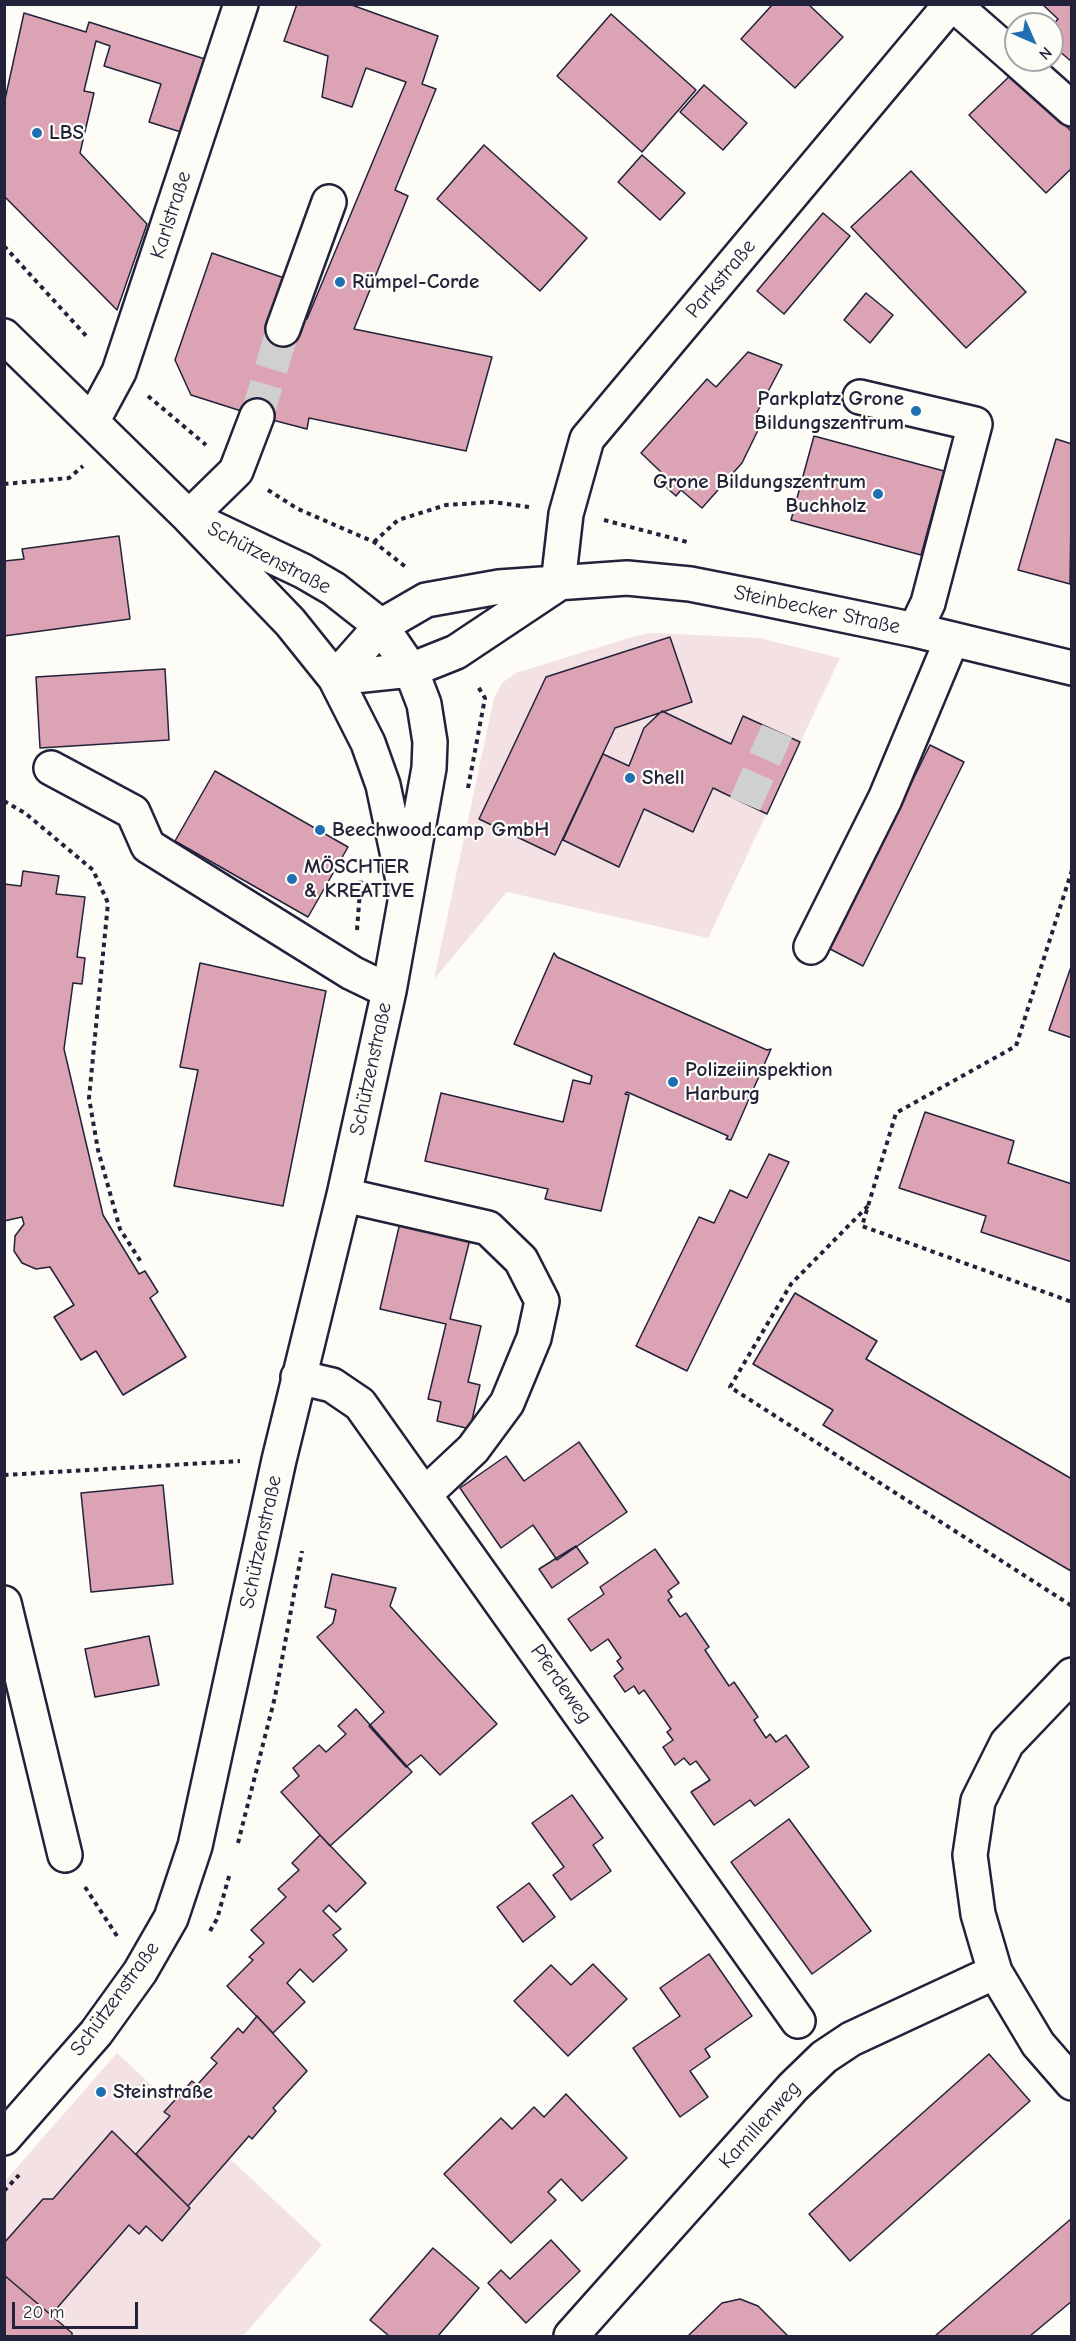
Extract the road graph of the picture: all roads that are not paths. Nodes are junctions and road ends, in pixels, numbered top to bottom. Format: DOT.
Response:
graph roads {
  1 [pos="241,4"];
  2 [pos="952,4"];
  3 [pos="1004,50"];
  4 [pos="1029,72"];
  5 [pos="1071,109"];
  6 [pos="329,202"];
  7 [pos="283,329"];
  8 [pos="4,336"];
  9 [pos="860,397"];
  10 [pos="257,416"];
  11 [pos="92,422"];
  12 [pos="189,517"];
  13 [pos="558,584"];
  14 [pos="381,626"];
  15 [pos="915,630"];
  16 [pos="952,639"];
  17 [pos="1071,668"];
  18 [pos="411,670"];
  19 [pos="334,678"];
  20 [pos="51,768"];
  21 [pos="406,894"];
  22 [pos="811,947"];
  23 [pos="388,991"];
  24 [pos="344,1195"];
  25 [pos="298,1377"];
  26 [pos="425,1494"];
  27 [pos="4,1603"];
  28 [pos="1071,1675"];
  29 [pos="65,1855"];
  30 [pos="995,1972"];
  31 [pos="798,2021"];
  32 [pos="1071,2083"];
  33 [pos="4,2138"];
  34 [pos="571,2337"];
  1 -- 11 [label="street, Karlstraße"];
  2 -- 3 [label="street"];
  2 -- 13 [label="street, Parkstraße"];
  4 -- 5 [label="street"];
  6 -- 7 [label="street"];
  8 -- 11 [label="street, Schützenstraße"];
  9 -- 15 [label="street"];
  10 -- 12 [label="street"];
  11 -- 12 [label="street, Schützenstraße"];
  12 -- 14 [label="street, Schützenstraße"];
  12 -- 19 [label="street, Schützenstraße"];
  13 -- 14 [label="street, Steinbecker Straße"];
  13 -- 15 [label="street, Steinbecker Straße"];
  13 -- 18 [label="street, Steinbecker Straße"];
  14 -- 18 [label="street, Schützenstraße"];
  14 -- 19 [label="street, Steinbecker Straße"];
  15 -- 16 [label="street, Steinbecker Straße"];
  16 -- 17 [label="street, Steinbecker Straße"];
  16 -- 22 [label="street"];
  18 -- 19 [label="street, Steinbecker Straße"];
  18 -- 21 [label="street, Schützenstraße"];
  19 -- 21 [label="street, Schützenstraße"];
  20 -- 23 [label="street"];
  21 -- 23 [label="street, Schützenstraße"];
  23 -- 24 [label="street, Schützenstraße"];
  24 -- 25 [label="street, Schützenstraße"];
  24 -- 26 [label="street"];
  25 -- 26 [label="street, Pferdeweg"];
  25 -- 33 [label="street, Schützenstraße"];
  26 -- 31 [label="street, Pferdeweg"];
  27 -- 29 [label="street"];
  28 -- 30 [label="street"];
  30 -- 32 [label="street"];
  30 -- 34 [label="street, Kamillenweg"];
}
